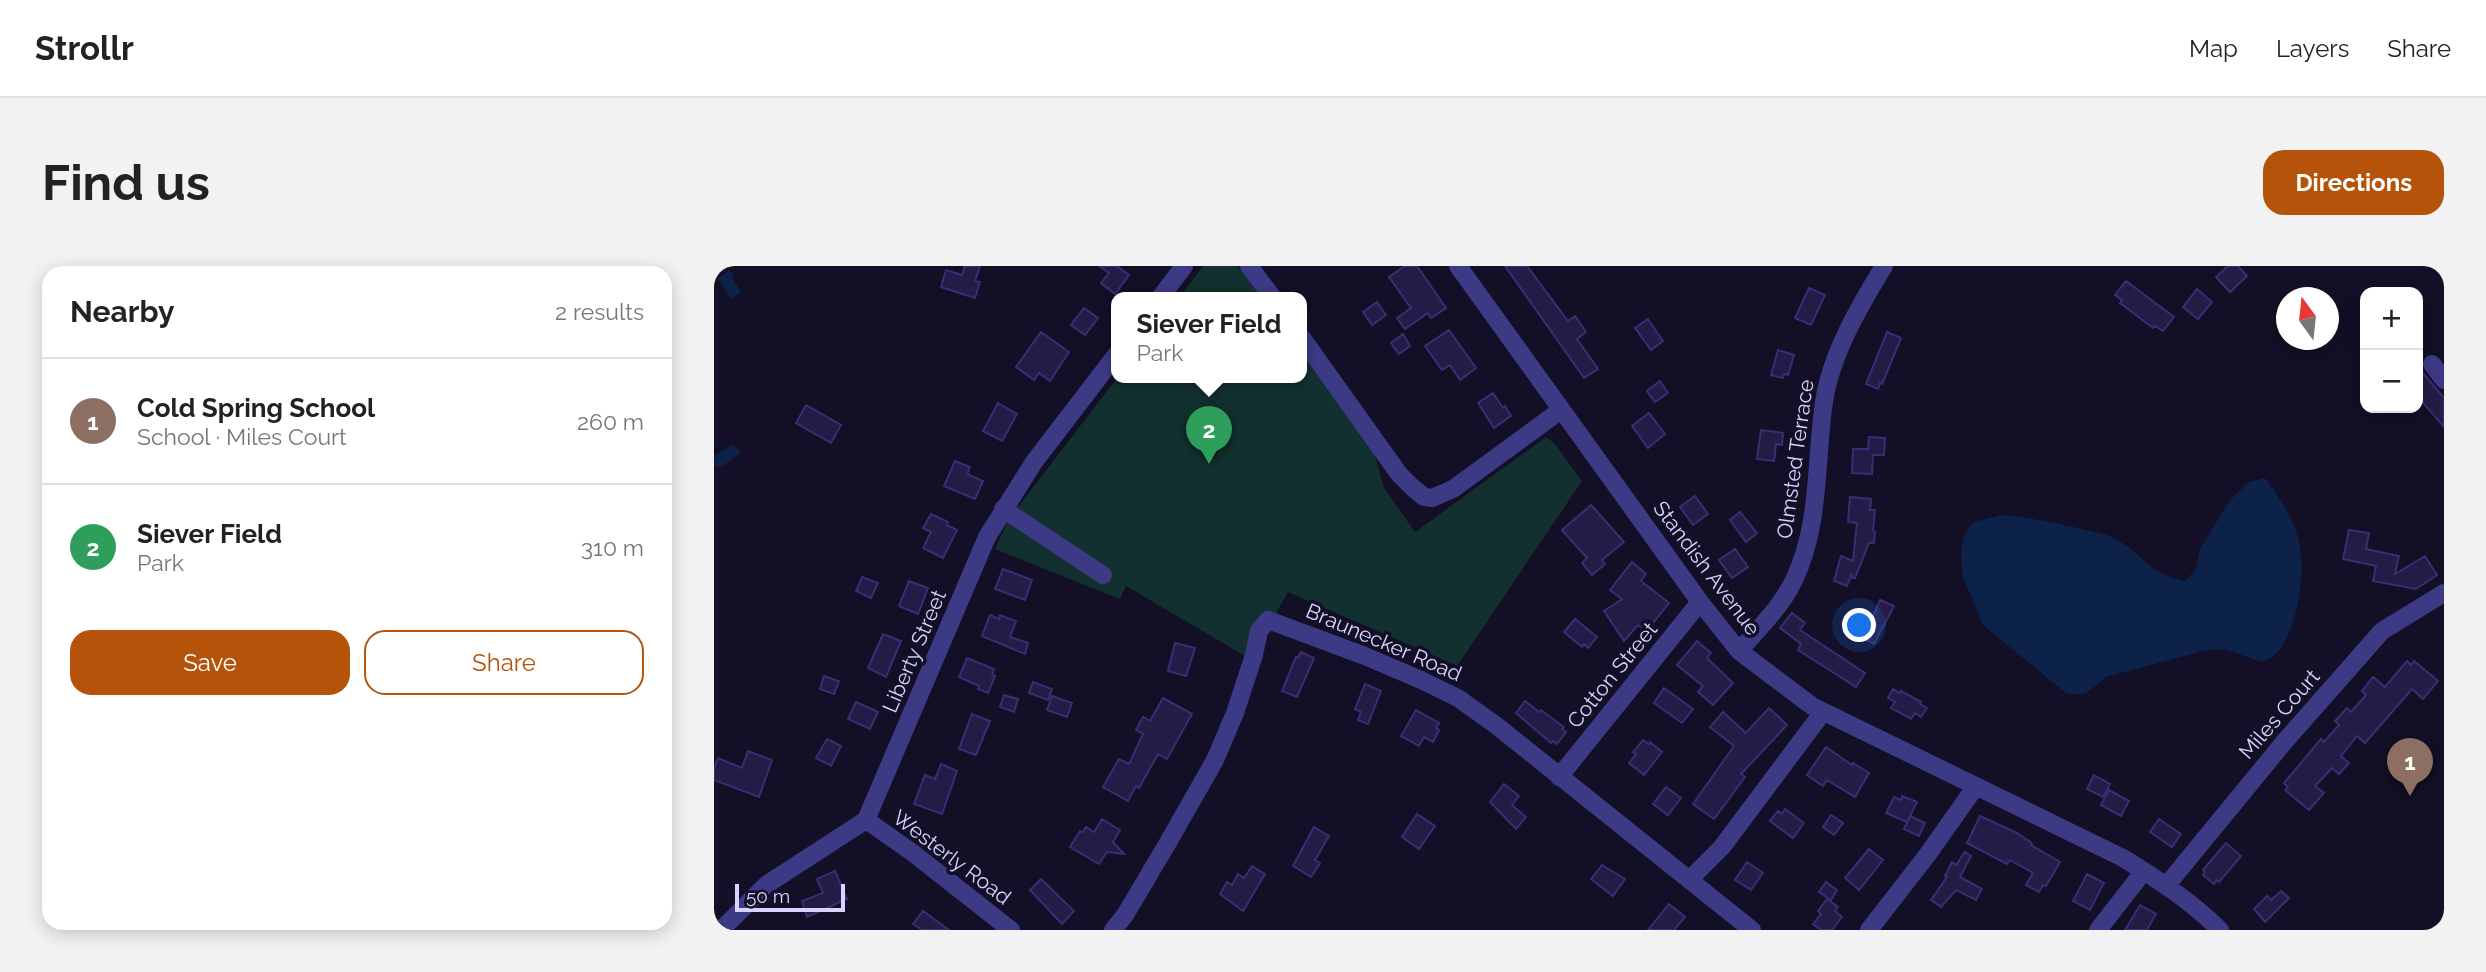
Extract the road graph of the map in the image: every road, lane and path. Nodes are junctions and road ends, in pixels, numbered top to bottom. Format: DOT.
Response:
graph roads {
  1 [pos="1184,266"];
  2 [pos="1249,266"];
  3 [pos="1458,266"];
  4 [pos="1884,266"];
  5 [pos="1164,292"];
  6 [pos="1268,292"];
  7 [pos="1307,345"];
  8 [pos="1111,361"];
  9 [pos="2432,364"];
  10 [pos="2444,380"];
  11 [pos="1561,410"];
  12 [pos="1003,509"];
  13 [pos="1102,575"];
  14 [pos="2444,593"];
  15 [pos="1700,602"];
  16 [pos="1739,651"];
  17 [pos="1824,712"];
  18 [pos="1559,776"];
  19 [pos="1976,786"];
  20 [pos="866,820"];
  21 [pos="2144,871"];
  22 [pos="1689,880"];
  23 [pos="2166,886"];
  24 [pos="721,930"];
  25 [pos="1011,930"];
  26 [pos="1114,930"];
  27 [pos="1752,930"];
  28 [pos="1869,930"];
  29 [pos="2098,930"];
  30 [pos="2220,930"];
  1 -- 5 [label="street"];
  2 -- 6 [label="street"];
  3 -- 11 [label="street, Standish Avenue"];
  4 -- 16 [label="street, Olmsted Terrace"];
  7 -- 11 [label="street"];
  8 -- 12 [label="street, Liberty Street"];
  9 -- 10 [label="street"];
  11 -- 15 [label="street, Standish Avenue"];
  12 -- 13 [label="street"];
  12 -- 20 [label="street, Liberty Street"];
  14 -- 23 [label="street, Miles Court"];
  15 -- 16 [label="street, Standish Avenue"];
  15 -- 18 [label="street, Cotton Street"];
  16 -- 17 [label="street, Standish Avenue"];
  17 -- 19 [label="street, Standish Avenue"];
  17 -- 22 [label="street"];
  18 -- 22 [label="street, Braunecker Road"];
  18 -- 26 [label="street, Braunecker Road"];
  19 -- 21 [label="street, Standish Avenue"];
  19 -- 28 [label="street"];
  20 -- 24 [label="street"];
  20 -- 25 [label="street, Westerly Road"];
  21 -- 23 [label="street, Standish Avenue"];
  21 -- 29 [label="street"];
  22 -- 27 [label="street, Braunecker Road"];
  23 -- 30 [label="street, Standish Avenue"];
}
